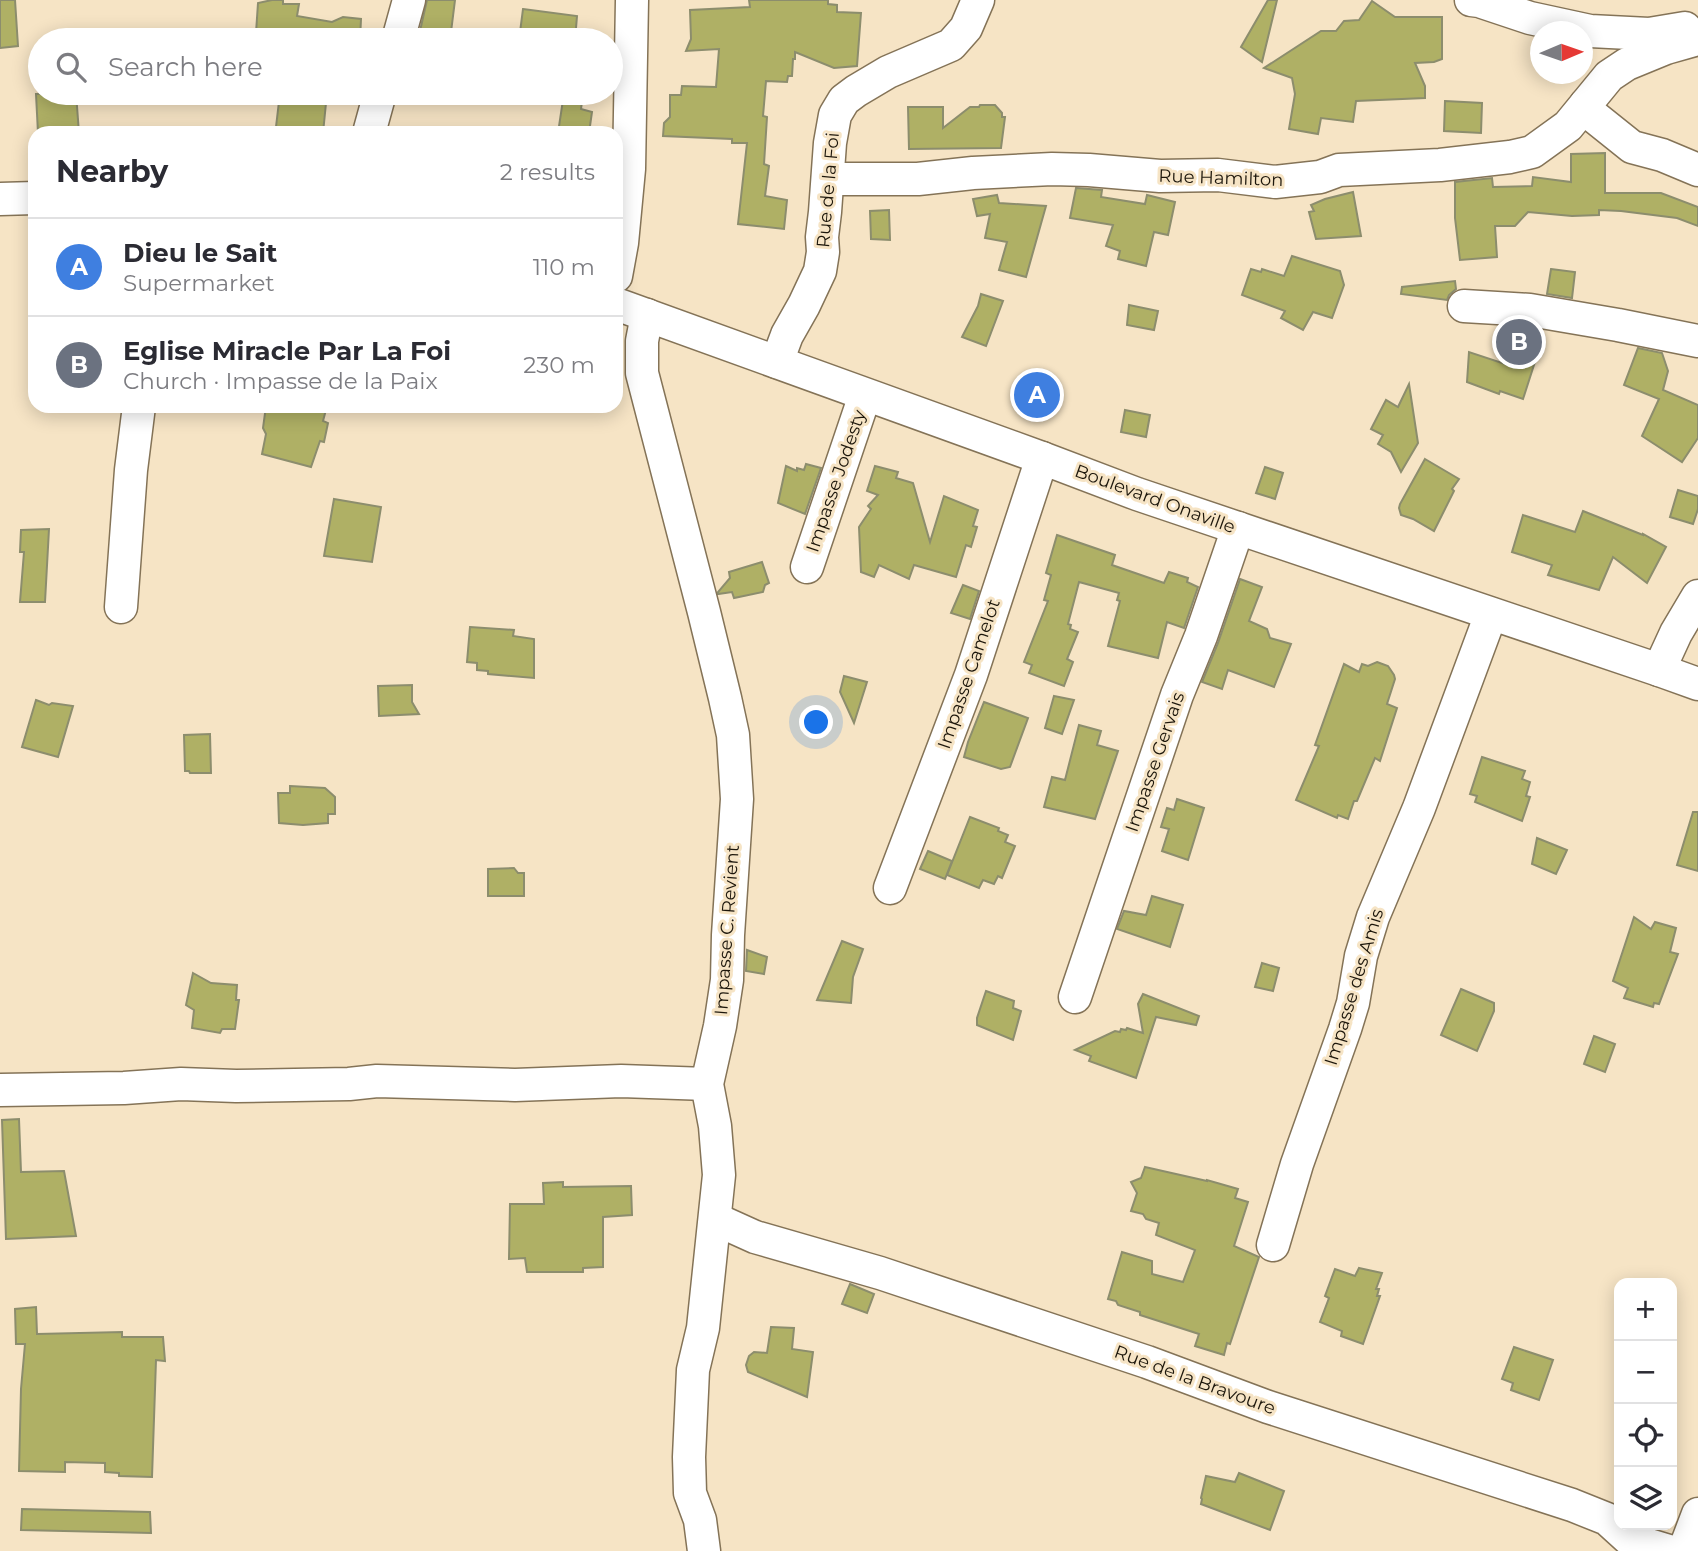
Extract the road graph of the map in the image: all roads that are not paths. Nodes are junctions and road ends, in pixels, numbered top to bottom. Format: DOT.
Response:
graph roads {
  1 [pos="409,0"];
  2 [pos="632,0"];
  3 [pos="978,0"];
  4 [pos="1471,0"];
  5 [pos="1698,27"];
  6 [pos="401,28"];
  7 [pos="1611,32"];
  8 [pos="1698,39"];
  9 [pos="1618,70"];
  10 [pos="1586,104"];
  11 [pos="377,105"];
  12 [pos="371,126"];
  13 [pos="1698,170"];
  14 [pos="828,179"];
  15 [pos="28,198"];
  16 [pos="0,199"];
  17 [pos="623,232"];
  18 [pos="623,306"];
  19 [pos="1464,306"];
  20 [pos="647,315"];
  21 [pos="1698,341"];
  22 [pos="777,362"];
  23 [pos="865,394"];
  24 [pos="138,413"];
  25 [pos="1042,458"];
  26 [pos="1238,528"];
  27 [pos="807,567"];
  28 [pos="1698,596"];
  29 [pos="121,607"];
  30 [pos="1491,614"];
  31 [pos="1660,670"];
  32 [pos="1698,684"];
  33 [pos="890,888"];
  34 [pos="1075,997"];
  35 [pos="707,1084"];
  36 [pos="0,1090"];
  37 [pos="715,1221"];
  38 [pos="1273,1245"];
  39 [pos="1698,1514"];
  40 [pos="701,1520"];
  41 [pos="704,1551"];
  42 [pos="725,1551"];
  43 [pos="1669,1551"];
  44 [pos="1684,1551"];
  1 -- 6 [label="street"];
  2 -- 17 [label="street"];
  3 -- 14 [label="street, Rue de la Foi"];
  4 -- 7 [label="street"];
  5 -- 7 [label="street"];
  7 -- 9 [label="street"];
  8 -- 9 [label="street, Rue Hamilton"];
  9 -- 10 [label="street, Rue Hamilton"];
  10 -- 13 [label="street"];
  10 -- 14 [label="street, Rue Hamilton"];
  11 -- 12 [label="street"];
  14 -- 22 [label="street, Rue de la Foi"];
  15 -- 16 [label="street"];
  18 -- 20 [label="street, Boulevard Onaville"];
  19 -- 21 [label="street"];
  20 -- 22 [label="street, Boulevard Onaville"];
  20 -- 35 [label="street, Impasse C. Revient"];
  22 -- 23 [label="street, Boulevard Onaville"];
  23 -- 25 [label="street, Boulevard Onaville"];
  23 -- 27 [label="street, Impasse Jodesty"];
  24 -- 29 [label="street"];
  25 -- 26 [label="street, Boulevard Onaville"];
  25 -- 33 [label="street, Impasse Camelot"];
  26 -- 30 [label="street, Boulevard Onaville"];
  26 -- 34 [label="street, Impasse Gervais"];
  28 -- 31 [label="street"];
  30 -- 31 [label="street, Boulevard Onaville"];
  30 -- 38 [label="street, Impasse des Amis"];
  31 -- 32 [label="street, Boulevard Onaville"];
  35 -- 36 [label="street"];
  35 -- 37 [label="street, Impasse C. Revient"];
  37 -- 40 [label="street, Impasse C. Revient"];
  37 -- 43 [label="street, Rue de la Bravoure"];
  39 -- 44 [label="street"];
  40 -- 41 [label="street, Impasse C. Revient"];
  40 -- 42 [label="street"];
}
